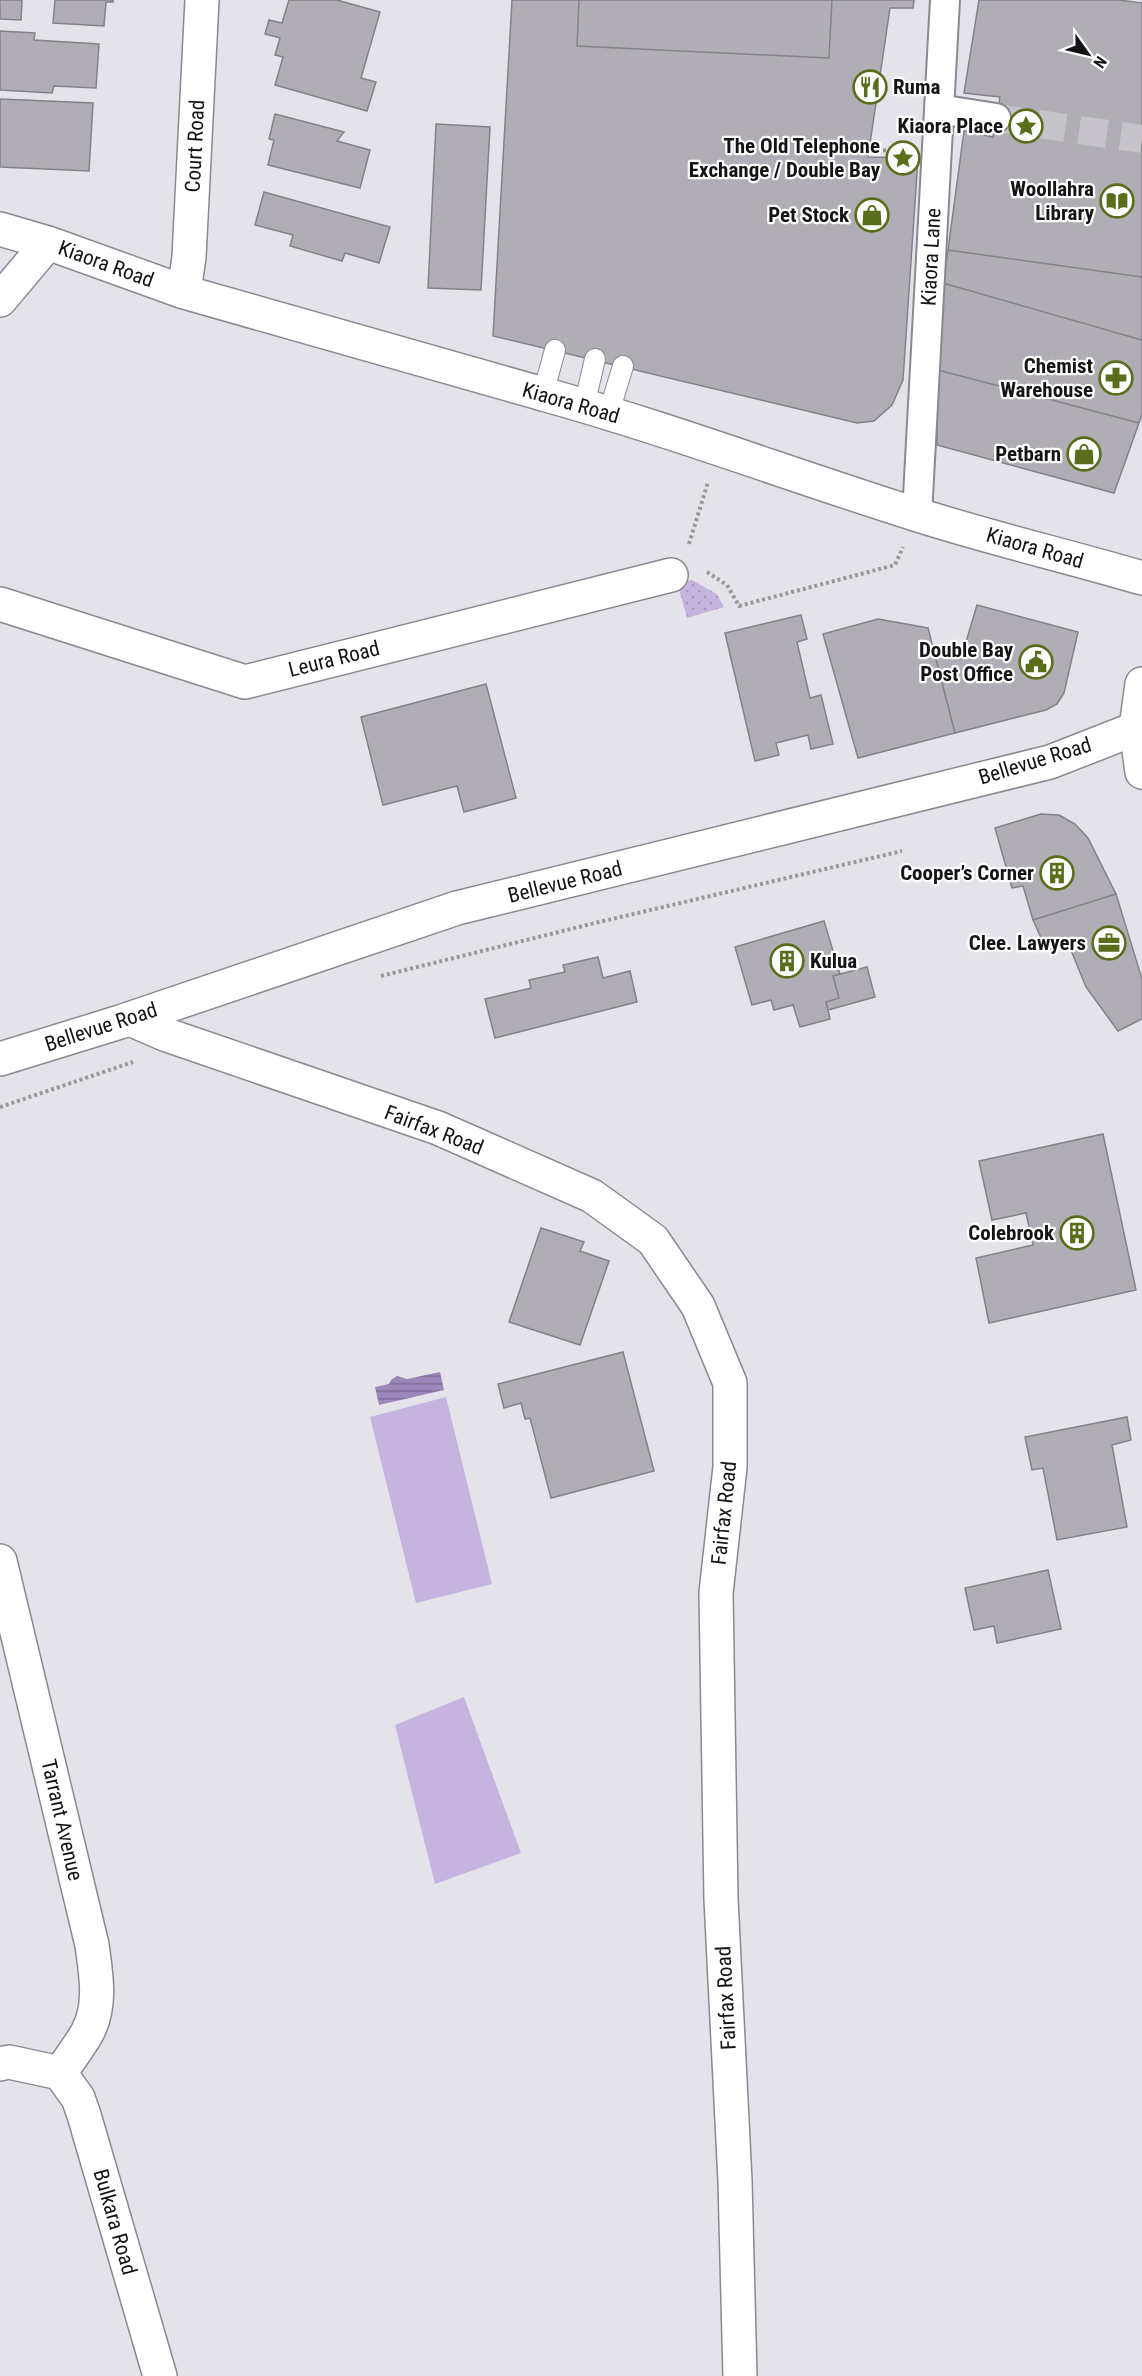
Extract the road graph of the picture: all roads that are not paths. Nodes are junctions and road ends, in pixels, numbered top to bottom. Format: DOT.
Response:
graph roads {
  1 [pos="201,0"];
  2 [pos="945,0"];
  3 [pos="939,109"];
  4 [pos="996,118"];
  5 [pos="0,229"];
  6 [pos="48,243"];
  7 [pos="184,292"];
  8 [pos="0,300"];
  9 [pos="555,350"];
  10 [pos="595,359"];
  11 [pos="623,366"];
  12 [pos="543,394"];
  13 [pos="597,409"];
  14 [pos="917,515"];
  15 [pos="671,574"];
  16 [pos="1142,578"];
  17 [pos="0,604"];
  18 [pos="1142,684"];
  19 [pos="1139,727"];
  20 [pos="1142,772"];
  21 [pos="130,1019"];
  22 [pos="0,1059"];
  23 [pos="0,1561"];
  24 [pos="0,2064"];
  25 [pos="60,2073"];
  26 [pos="160,2376"];
  27 [pos="740,2376"];
  1 -- 7 [label="street, Court Road"];
  2 -- 3 [label="street, Kiaora Lane"];
  3 -- 4 [label="street"];
  3 -- 14 [label="street, Kiaora Lane"];
  5 -- 6 [label="street, Kiaora Road"];
  6 -- 7 [label="street, Kiaora Road"];
  6 -- 8 [label="street"];
  7 -- 12 [label="street, Kiaora Road"];
  9 -- 12 [label="lane"];
  10 -- 13 [label="lane"];
  11 -- 13 [label="lane"];
  12 -- 13 [label="street, Kiaora Road"];
  13 -- 14 [label="street, Kiaora Road"];
  14 -- 16 [label="street, Kiaora Road"];
  15 -- 17 [label="street, Leura Road"];
  18 -- 19 [label="street"];
  19 -- 20 [label="street"];
  19 -- 21 [label="street, Bellevue Road"];
  21 -- 22 [label="street, Bellevue Road"];
  21 -- 27 [label="street, Fairfax Road"];
  23 -- 25 [label="street, Tarrant Avenue"];
  24 -- 25 [label="street"];
  25 -- 26 [label="street, Bulkara Road"];
}
